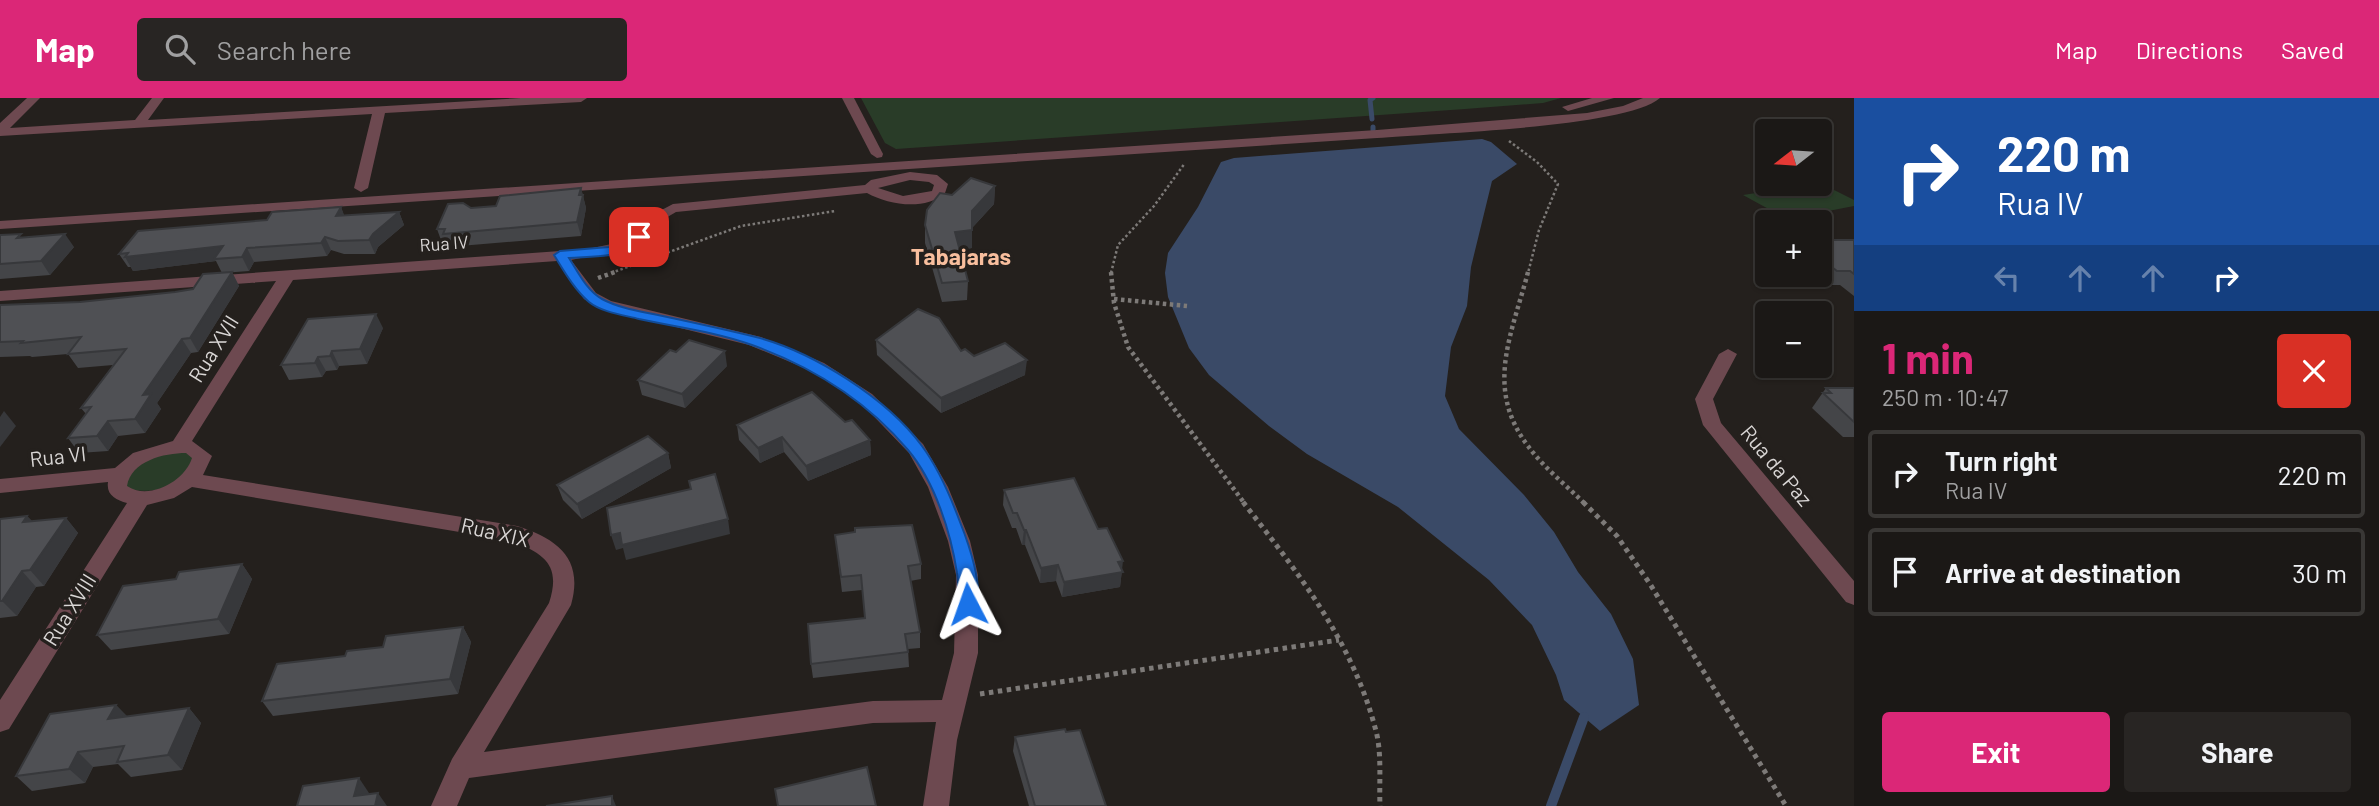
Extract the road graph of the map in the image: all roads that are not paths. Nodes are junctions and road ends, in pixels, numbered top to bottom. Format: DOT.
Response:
graph roads {
  1 [pos="34,98"];
  2 [pos="158,98"];
  3 [pos="332,98"];
  4 [pos="581,98"];
  5 [pos="848,98"];
  6 [pos="1608,98"];
  7 [pos="1654,98"];
  8 [pos="506,100"];
  9 [pos="379,111"];
  10 [pos="1533,111"];
  11 [pos="327,113"];
  12 [pos="1548,120"];
  13 [pos="139,124"];
  14 [pos="0,131"];
  15 [pos="877,154"];
  16 [pos="933,157"];
  17 [pos="858,162"];
  18 [pos="361,188"];
  19 [pos="869,189"];
  20 [pos="0,211"];
  21 [pos="0,225"];
  22 [pos="560,255"];
  23 [pos="288,275"];
  24 [pos="0,296"];
  25 [pos="1728,354"];
  26 [pos="179,447"];
  27 [pos="121,474"];
  28 [pos="189,480"];
  29 [pos="0,486"];
  30 [pos="141,498"];
  31 [pos="1854,596"];
  32 [pos="953,705"];
  33 [pos="0,722"];
  34 [pos="461,767"];
  35 [pos="444,806"];
  36 [pos="936,806"];
  1 -- 14 [label="street"];
  2 -- 13 [label="street"];
  3 -- 11 [label="street"];
  4 -- 8 [label="street"];
  5 -- 15 [label="street"];
  6 -- 10 [label="street"];
  7 -- 12 [label="street"];
  8 -- 9 [label="street"];
  9 -- 11 [label="street"];
  9 -- 18 [label="street"];
  10 -- 12 [label="street"];
  10 -- 16 [label="street"];
  11 -- 13 [label="street"];
  12 -- 16 [label="street"];
  13 -- 14 [label="street"];
  15 -- 16 [label="street"];
  15 -- 17 [label="street"];
  16 -- 17 [label="street"];
  17 -- 18 [label="street"];
  17 -- 21 [label="street"];
  18 -- 20 [label="street"];
  19 -- 22 [label="street, Rua IV"];
  22 -- 23 [label="street, Rua IV"];
  22 -- 32 [label="street"];
  23 -- 24 [label="street, Rua IV"];
  23 -- 26 [label="street, Rua XVII"];
  25 -- 31 [label="street, Rua da Paz"];
  26 -- 27 [label="street"];
  26 -- 28 [label="street"];
  27 -- 29 [label="street, Rua VI"];
  27 -- 30 [label="street"];
  28 -- 30 [label="street"];
  28 -- 34 [label="street, Rua XIX"];
  30 -- 33 [label="street, Rua XVIII"];
  32 -- 34 [label="street"];
  32 -- 36 [label="street"];
  34 -- 35 [label="street, Rua XIX"];
}
